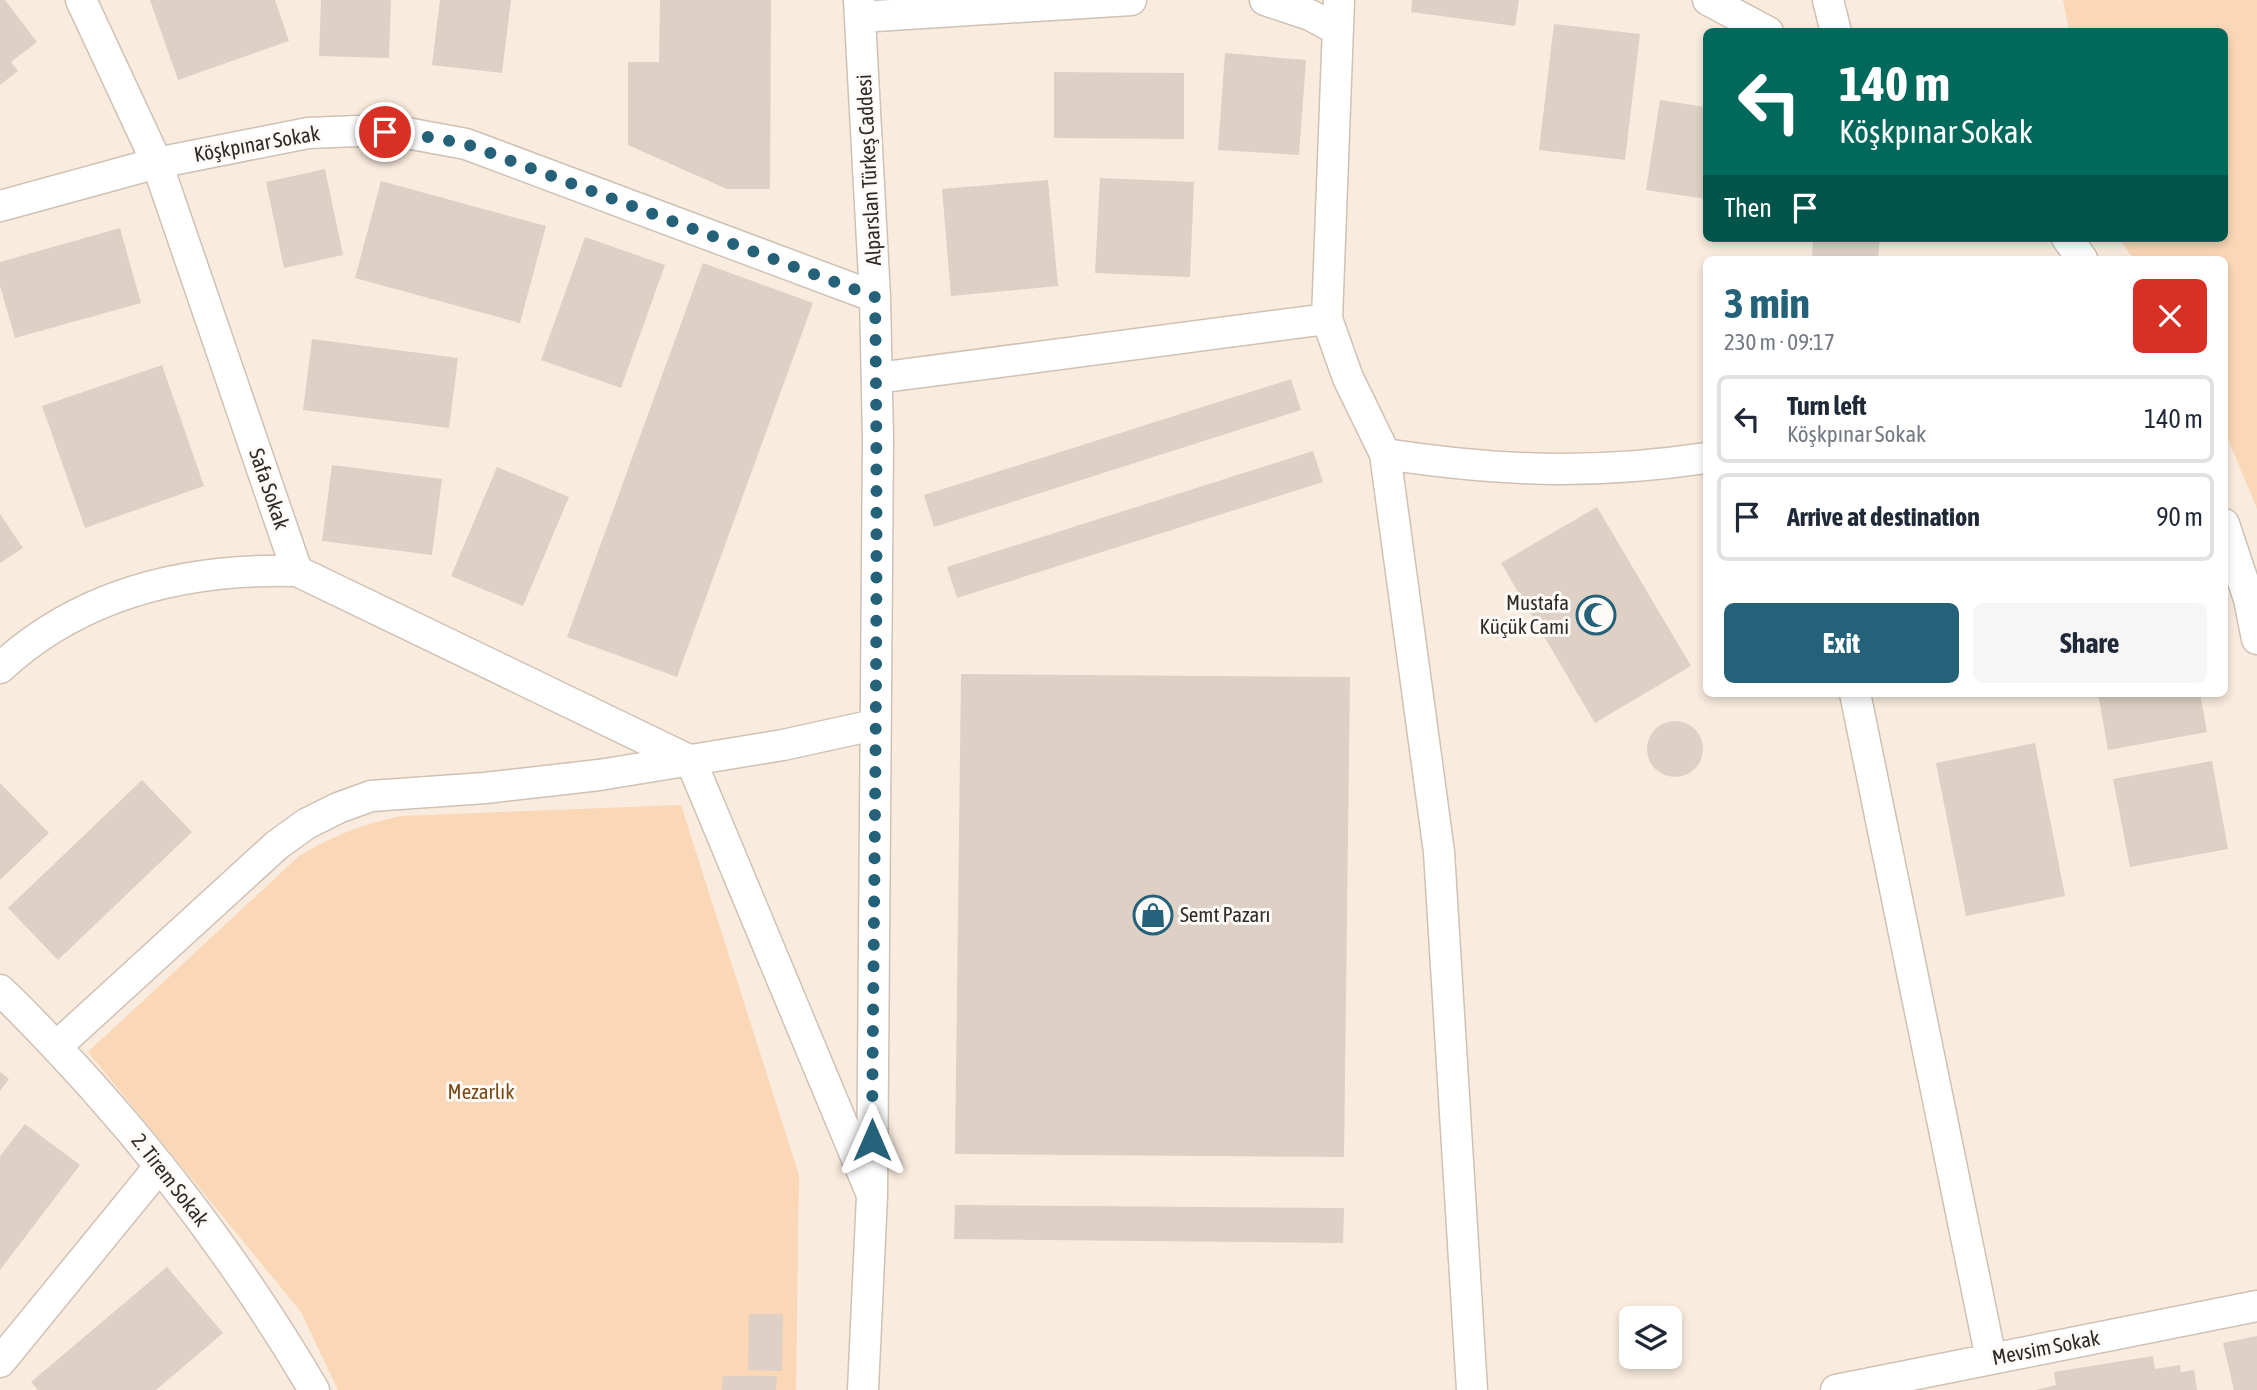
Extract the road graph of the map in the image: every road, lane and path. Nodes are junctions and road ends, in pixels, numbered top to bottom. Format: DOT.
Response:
graph roads {
  1 [pos="81,0"];
  2 [pos="1131,0"];
  3 [pos="1265,0"];
  4 [pos="1339,0"];
  5 [pos="1708,0"];
  6 [pos="1828,0"];
  7 [pos="860,8"];
  8 [pos="1760,28"];
  9 [pos="1835,28"];
  10 [pos="1338,30"];
  11 [pos="157,163"];
  12 [pos="0,206"];
  13 [pos="875,297"];
  14 [pos="1327,319"];
  15 [pos="877,378"];
  16 [pos="1385,454"];
  17 [pos="1703,458"];
  18 [pos="2228,536"];
  19 [pos="297,571"];
  20 [pos="2257,639"];
  21 [pos="0,668"];
  22 [pos="1856,697"];
  23 [pos="874,725"];
  24 [pos="691,761"];
  25 [pos="0,990"];
  26 [pos="57,1047"];
  27 [pos="160,1166"];
  28 [pos="872,1195"];
  29 [pos="2257,1306"];
  30 [pos="1991,1359"];
  31 [pos="0,1362"];
  32 [pos="314,1390"];
  33 [pos="863,1390"];
  34 [pos="1472,1390"];
  35 [pos="1836,1390"];
  1 -- 11 [label="street, Safa Sokak"];
  2 -- 7 [label="street"];
  3 -- 10 [label="street"];
  4 -- 10 [label="street"];
  5 -- 8 [label="street"];
  6 -- 9 [label="street"];
  7 -- 13 [label="street, Alparslan Türkeş Caddesi"];
  10 -- 14 [label="street"];
  11 -- 12 [label="street, Köşkpınar Sokak"];
  11 -- 13 [label="street, Köşkpınar Sokak"];
  11 -- 19 [label="street, Safa Sokak"];
  13 -- 15 [label="street, Alparslan Türkeş Caddesi"];
  14 -- 15 [label="street"];
  14 -- 16 [label="street"];
  15 -- 23 [label="street, Alparslan Türkeş Caddesi"];
  16 -- 17 [label="street"];
  16 -- 34 [label="street"];
  18 -- 20 [label="street"];
  19 -- 21 [label="street"];
  19 -- 24 [label="street"];
  22 -- 30 [label="street"];
  23 -- 24 [label="street"];
  23 -- 28 [label="street, Alparslan Türkeş Caddesi"];
  24 -- 26 [label="street"];
  24 -- 28 [label="street"];
  25 -- 26 [label="street, 2. Tirem Sokak"];
  26 -- 27 [label="street, 2. Tirem Sokak"];
  27 -- 31 [label="street"];
  27 -- 32 [label="street, 2. Tirem Sokak"];
  28 -- 33 [label="street, Alparslan Türkeş Caddesi"];
  29 -- 30 [label="street, Mevsim Sokak"];
  30 -- 35 [label="street, Mevsim Sokak"];
}
